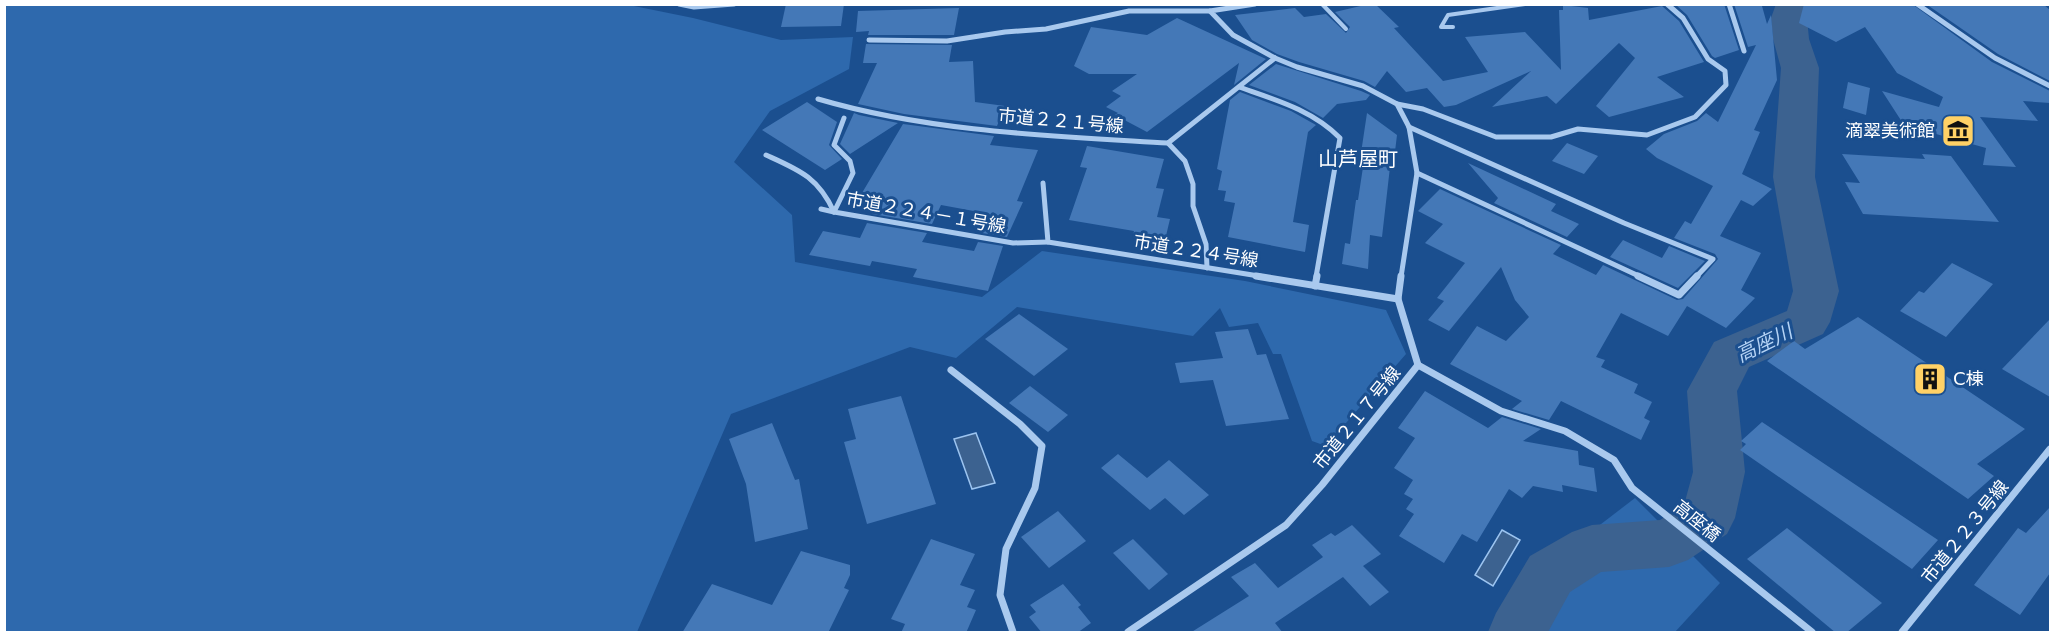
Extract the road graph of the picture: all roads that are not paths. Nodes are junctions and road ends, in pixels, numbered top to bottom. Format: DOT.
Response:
graph roads {
  1 [pos="679,4"];
  2 [pos="734,4"];
  3 [pos="1255,4"];
  4 [pos="1322,4"];
  5 [pos="1525,4"];
  6 [pos="1667,4"];
  7 [pos="1729,4"];
  8 [pos="1917,4"];
  9 [pos="1210,11"];
  10 [pos="1453,27"];
  11 [pos="1346,29"];
  12 [pos="869,40"];
  13 [pos="1275,58"];
  14 [pos="2050,86"];
  15 [pos="1239,87"];
  16 [pos="818,99"];
  17 [pos="1397,104"];
  18 [pos="844,118"];
  19 [pos="1409,128"];
  20 [pos="1168,143"];
  21 [pos="766,155"];
  22 [pos="1417,173"];
  23 [pos="1042,183"];
  24 [pos="821,209"];
  25 [pos="834,212"];
  26 [pos="1048,242"];
  27 [pos="1207,268"];
  28 [pos="1315,286"];
  29 [pos="1398,299"];
  30 [pos="1418,365"];
  31 [pos="951,370"];
  32 [pos="2050,451"];
  33 [pos="1013,633"];
  34 [pos="1128,633"];
  35 [pos="1812,633"];
  36 [pos="1902,633"];
  1 -- 2 [label="street"];
  3 -- 9 [label="street"];
  4 -- 11 [label="lane"];
  5 -- 10 [label="lane"];
  6 -- 17 [label="street"];
  7 -- 7 [label="street"];
  8 -- 14 [label="street"];
  9 -- 12 [label="street"];
  9 -- 13 [label="street"];
  13 -- 15 [label="street"];
  13 -- 17 [label="street"];
  15 -- 20 [label="street"];
  15 -- 28 [label="street"];
  16 -- 20 [label="street, 市道２２１号線"];
  17 -- 19 [label="street, 市道２１７号線"];
  18 -- 25 [label="street, 市道２２４－１号線"];
  19 -- 22 [label="street, 市道２１７号線"];
  19 -- 22 [label="street"];
  20 -- 27 [label="street"];
  21 -- 25 [label="street"];
  22 -- 29 [label="street, 市道２１７号線"];
  23 -- 26 [label="street"];
  24 -- 25 [label="street"];
  25 -- 26 [label="street, 市道２２４－１号線"];
  26 -- 27 [label="street, 市道２２４号線"];
  27 -- 28 [label="street, 市道２２４号線"];
  28 -- 29 [label="street, 市道２２４号線"];
  29 -- 30 [label="street, 市道２１７号線"];
  30 -- 34 [label="street, 市道２１７号線"];
  30 -- 35 [label="street, 高座橋"];
  31 -- 33 [label="street"];
  32 -- 36 [label="street, 市道２２３号線"];
}
